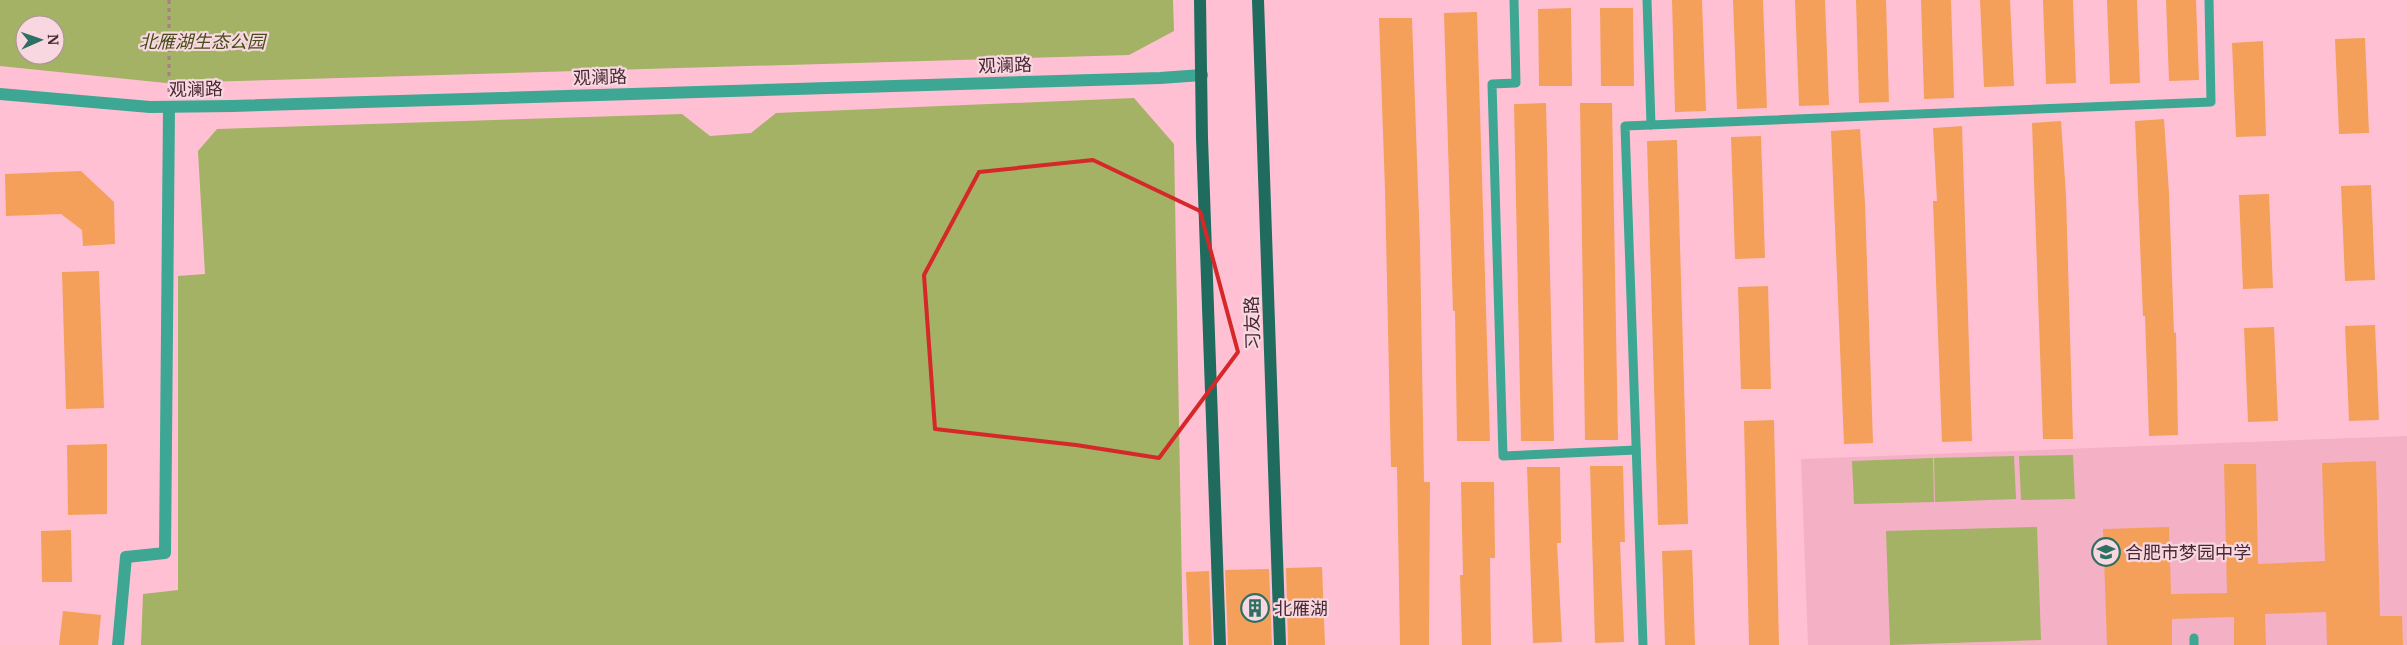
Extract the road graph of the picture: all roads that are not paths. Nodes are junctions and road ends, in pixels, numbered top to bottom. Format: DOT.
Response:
graph roads {
  1 [pos="1200,0"];
  2 [pos="1258,0"];
  3 [pos="1514,0"];
  4 [pos="1648,0"];
  5 [pos="2209,0"];
  6 [pos="1202,75"];
  7 [pos="0,94"];
  8 [pos="169,107"];
  9 [pos="1651,125"];
  10 [pos="1636,450"];
  11 [pos="118,645"];
  12 [pos="1220,645"];
  13 [pos="1280,645"];
  14 [pos="1642,645"];
  1 -- 6 [label="main road"];
  2 -- 13 [label="main road, 习友路"];
  3 -- 10 [label="lane"];
  4 -- 9 [label="lane"];
  5 -- 9 [label="lane"];
  6 -- 8 [label="street, 观澜路"];
  6 -- 12 [label="main road"];
  7 -- 8 [label="street, 观澜路"];
  8 -- 11 [label="street"];
  9 -- 10 [label="lane"];
  10 -- 14 [label="lane"];
}
